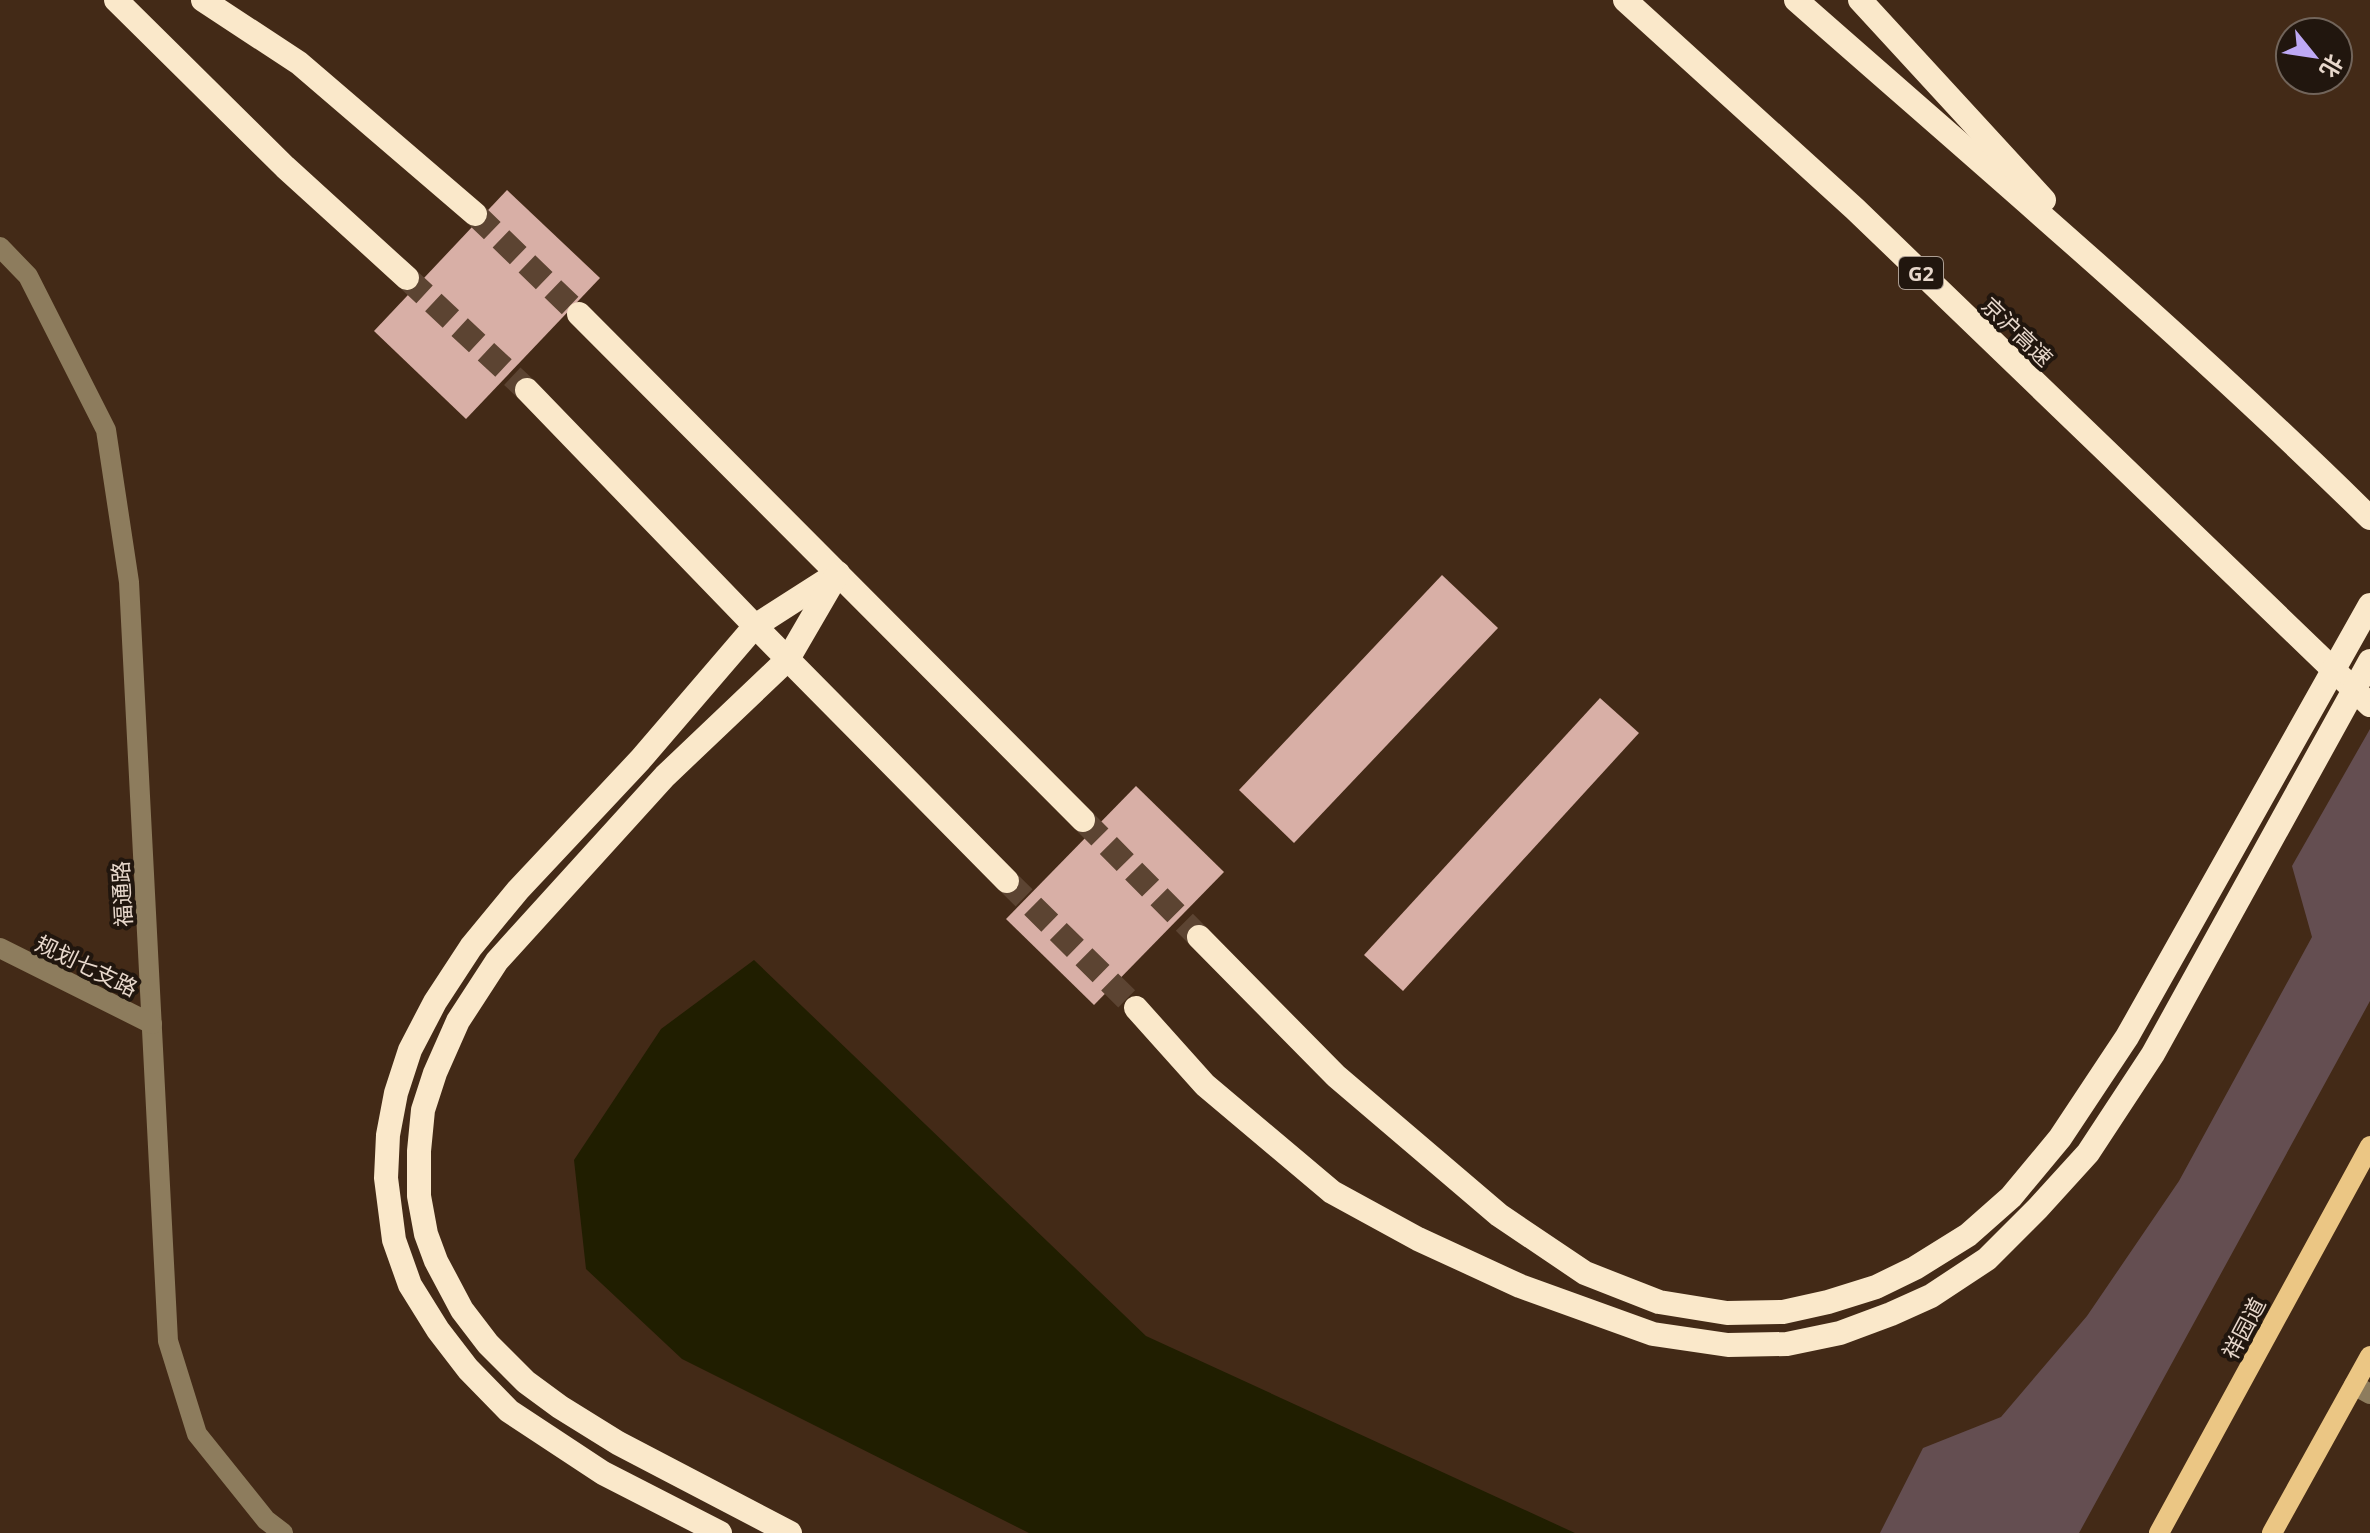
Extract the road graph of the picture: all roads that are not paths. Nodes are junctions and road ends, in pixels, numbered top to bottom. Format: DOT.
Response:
graph roads {
  1 [pos="116,0"];
  2 [pos="203,0"];
  3 [pos="1625,0"];
  4 [pos="1796,0"];
  5 [pos="1860,0"];
  6 [pos="475,214"];
  7 [pos="0,247"];
  8 [pos="407,278"];
  9 [pos="2133,296"];
  10 [pos="579,314"];
  11 [pos="527,390"];
  12 [pos="2370,518"];
  13 [pos="838,573"];
  14 [pos="2370,605"];
  15 [pos="755,626"];
  16 [pos="788,659"];
  17 [pos="2370,661"];
  18 [pos="2370,705"];
  19 [pos="1083,820"];
  20 [pos="1007,881"];
  21 [pos="1199,937"];
  22 [pos="0,948"];
  23 [pos="1136,1008"];
  24 [pos="152,1024"];
  25 [pos="2370,1146"];
  26 [pos="2370,1356"];
  27 [pos="2362,1390"];
  28 [pos="283,1533"];
  29 [pos="720,1533"];
  30 [pos="790,1533"];
  31 [pos="2159,1533"];
  32 [pos="2272,1533"];
  1 -- 8 [label="highway"];
  2 -- 6 [label="highway"];
  3 -- 18 [label="highway, 京沪高速 / G2"];
  4 -- 9 [label="highway"];
  5 -- 9 [label="highway"];
  7 -- 24 [label="street, 福通路"];
  9 -- 12 [label="highway"];
  10 -- 13 [label="highway"];
  11 -- 15 [label="highway"];
  13 -- 15 [label="highway"];
  13 -- 16 [label="highway"];
  13 -- 19 [label="highway"];
  14 -- 21 [label="highway"];
  15 -- 16 [label="highway"];
  15 -- 29 [label="highway"];
  16 -- 20 [label="highway"];
  16 -- 30 [label="highway"];
  17 -- 23 [label="highway"];
  22 -- 24 [label="street, 规划七支路"];
  24 -- 28 [label="street, 福通路"];
  25 -- 31 [label="main road, 祥园道"];
  26 -- 27 [label="main road"];
  27 -- 32 [label="main road"];
}
